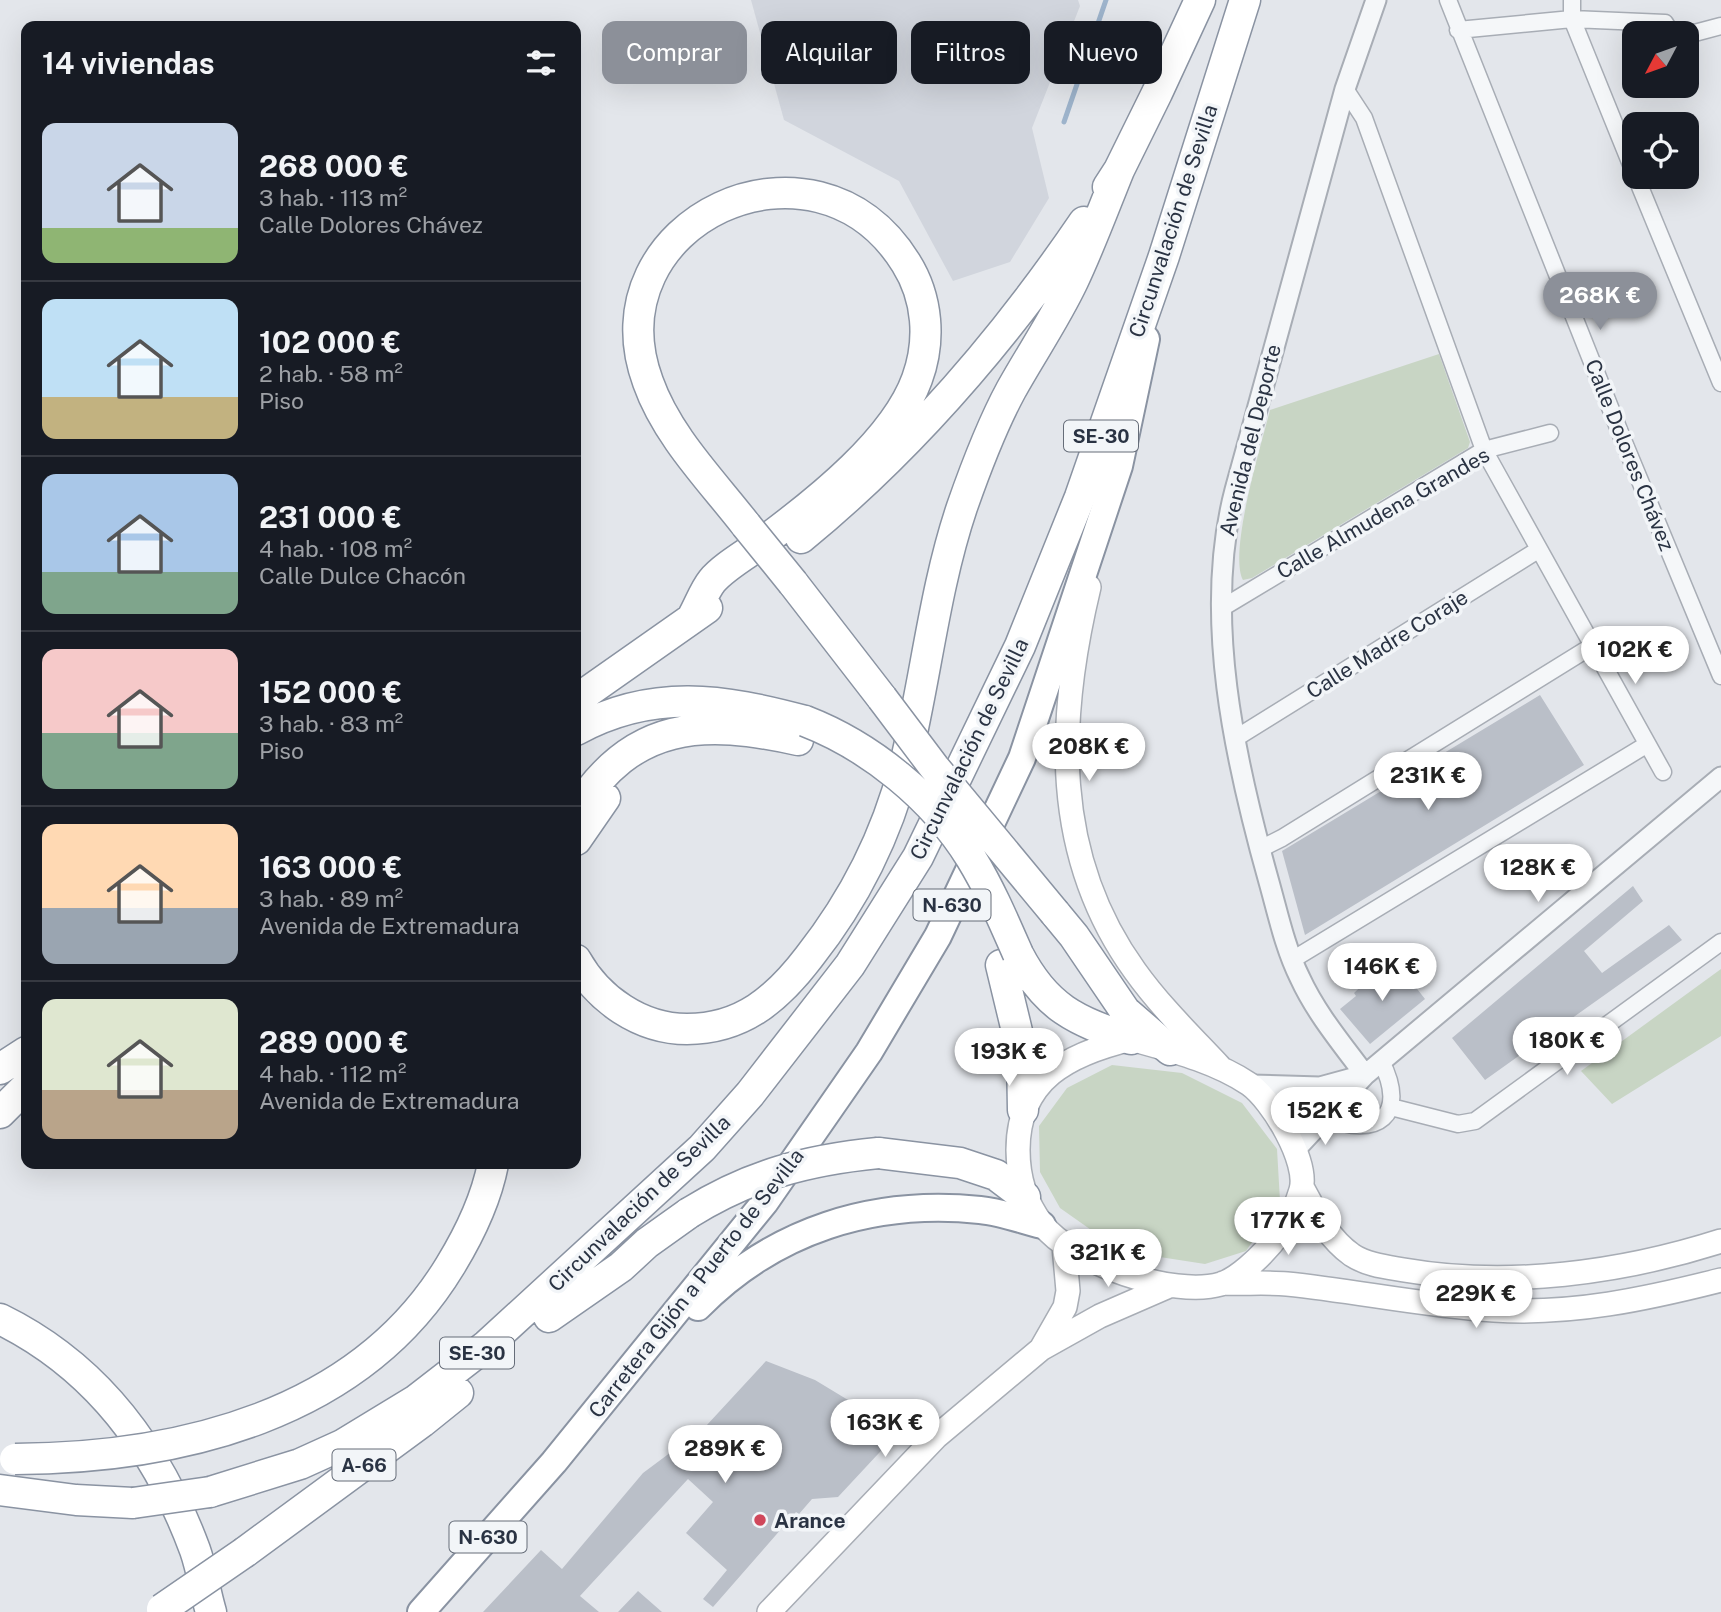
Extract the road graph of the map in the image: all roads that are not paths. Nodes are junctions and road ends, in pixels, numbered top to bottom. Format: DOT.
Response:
graph roads {
  1 [pos="1199,0"];
  2 [pos="1245,0"];
  3 [pos="1376,0"];
  4 [pos="1448,0"];
  5 [pos="1572,0"];
  6 [pos="1572,19"];
  7 [pos="1622,21"];
  8 [pos="1721,26"];
  9 [pos="1458,30"];
  10 [pos="1699,32"];
  11 [pos="1345,89"];
  12 [pos="1622,142"];
  13 [pos="1119,170"];
  14 [pos="1641,189"];
  15 [pos="1164,256"];
  16 [pos="1721,383"];
  17 [pos="1550,433"];
  18 [pos="1484,450"];
  19 [pos="1119,466"];
  20 [pos="1538,550"];
  21 [pos="1222,608"];
  22 [pos="692,618"];
  23 [pos="1592,646"];
  24 [pos="1721,676"];
  25 [pos="581,696"];
  26 [pos="581,728"];
  27 [pos="688,731"];
  28 [pos="1236,738"];
  29 [pos="1646,745"];
  30 [pos="1662,772"];
  31 [pos="1721,777"];
  32 [pos="581,805"];
  33 [pos="581,832"];
  34 [pos="1260,849"];
  35 [pos="1721,942"];
  36 [pos="1010,959"];
  37 [pos="1292,960"];
  38 [pos="581,968"];
  39 [pos="1131,1040"];
  40 [pos="1170,1050"];
  41 [pos="21,1055"];
  42 [pos="1381,1062"];
  43 [pos="0,1069"];
  44 [pos="1222,1070"];
  45 [pos="1365,1075"];
  46 [pos="21,1077"];
  47 [pos="1251,1085"];
  48 [pos="0,1092"];
  49 [pos="21,1092"];
  50 [pos="1391,1107"];
  51 [pos="1023,1110"];
  52 [pos="0,1113"];
  53 [pos="1325,1117"];
  54 [pos="702,1148"];
  55 [pos="1296,1150"];
  56 [pos="492,1169"];
  57 [pos="1302,1187"];
  58 [pos="1025,1197"];
  59 [pos="1042,1225"];
  60 [pos="1721,1241"];
  61 [pos="1064,1246"];
  62 [pos="1721,1280"];
  63 [pos="1223,1283"];
  64 [pos="1169,1286"];
  65 [pos="549,1317"];
  66 [pos="0,1319"];
  67 [pos="1041,1349"];
  68 [pos="7,1458"];
  69 [pos="554,1462"];
  70 [pos="0,1490"];
  71 [pos="208,1608"];
  72 [pos="160,1611"];
  73 [pos="421,1612"];
  74 [pos="769,1612"];
  1 -- 13 [label="highway"];
  2 -- 15 [label="highway, Circunvalación de Sevilla / SE-30"];
  3 -- 11 [label="street, Avenida del Deporte"];
  4 -- 9 [label="street, Calle Dolores Chávez"];
  5 -- 6 [label="street"];
  6 -- 7 [label="street"];
  6 -- 9 [label="street"];
  6 -- 12 [label="street"];
  8 -- 10 [label="street"];
  9 -- 24 [label="street, Calle Dolores Chávez"];
  11 -- 18 [label="street"];
  11 -- 21 [label="street, Avenida del Deporte"];
  13 -- 22 [label="highway"];
  13 -- 38 [label="highway"];
  14 -- 16 [label="street"];
  15 -- 19 [label="highway, Carretera Gijón a Puerto de Sevilla / N-630"];
  15 -- 54 [label="highway, Circunvalación de Sevilla / SE-30"];
  17 -- 18 [label="street, Calle Almudena Grandes"];
  18 -- 20 [label="street"];
  18 -- 21 [label="street, Calle Almudena Grandes"];
  19 -- 44 [label="main road"];
  19 -- 69 [label="highway, Carretera Gijón a Puerto de Sevilla / N-630"];
  20 -- 23 [label="street"];
  20 -- 28 [label="street, Calle Madre Coraje"];
  21 -- 28 [label="street, Avenida del Deporte"];
  22 -- 25 [label="highway"];
  22 -- 40 [label="highway, bridge"];
  23 -- 29 [label="street"];
  23 -- 34 [label="street"];
  26 -- 36 [label="highway, bridge"];
  27 -- 32 [label="highway"];
  27 -- 33 [label="highway"];
  27 -- 36 [label="highway"];
  28 -- 34 [label="street, Avenida del Deporte"];
  29 -- 30 [label="street"];
  29 -- 37 [label="street"];
  31 -- 42 [label="street"];
  34 -- 37 [label="street, Avenida del Deporte"];
  35 -- 50 [label="street"];
  36 -- 39 [label="highway"];
  36 -- 51 [label="highway"];
  37 -- 45 [label="street, Avenida del Deporte"];
  39 -- 40 [label="main road"];
  39 -- 51 [label="main road"];
  40 -- 44 [label="main road"];
  41 -- 43 [label="highway"];
  42 -- 45 [label="street"];
  42 -- 50 [label="street"];
  44 -- 47 [label="main road"];
  45 -- 47 [label="street"];
  45 -- 53 [label="street"];
  46 -- 48 [label="highway"];
  47 -- 55 [label="main road"];
  49 -- 52 [label="highway"];
  50 -- 53 [label="street"];
  51 -- 58 [label="main road"];
  53 -- 55 [label="street"];
  54 -- 65 [label="highway, A-66"];
  54 -- 70 [label="highway, Circunvalación de Sevilla / SE-30, bridge"];
  55 -- 57 [label="main road"];
  56 -- 68 [label="highway, bridge"];
  57 -- 60 [label="main road"];
  57 -- 63 [label="main road"];
  58 -- 59 [label="main road"];
  58 -- 65 [label="highway, bridge"];
  59 -- 61 [label="main road"];
  59 -- 69 [label="highway"];
  61 -- 64 [label="main road"];
  61 -- 67 [label="main road"];
  62 -- 63 [label="main road"];
  63 -- 64 [label="main road"];
  64 -- 67 [label="main road"];
  65 -- 72 [label="highway, A-66, bridge"];
  66 -- 71 [label="highway"];
  67 -- 74 [label="main road"];
  69 -- 73 [label="highway, Carretera Gijón a Puerto de Sevilla / N-630"];
}
